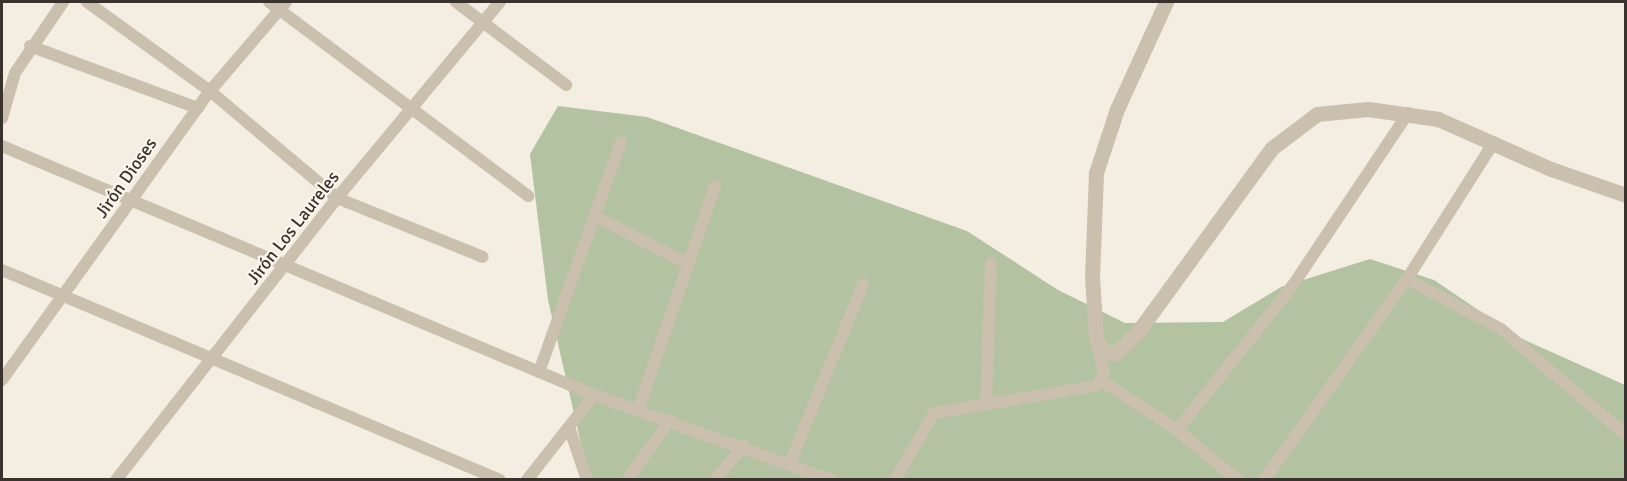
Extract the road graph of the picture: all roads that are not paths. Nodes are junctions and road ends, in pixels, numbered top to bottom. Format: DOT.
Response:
graph roads {
  1 [pos="63,2"];
  2 [pos="87,2"];
  3 [pos="269,2"];
  4 [pos="456,2"];
  5 [pos="500,2"];
  6 [pos="1166,2"];
  7 [pos="283,6"];
  8 [pos="484,23"];
  9 [pos="30,46"];
  10 [pos="566,85"];
  11 [pos="210,91"];
  12 [pos="198,108"];
  13 [pos="414,109"];
  14 [pos="1408,113"];
  15 [pos="2,118"];
  16 [pos="621,142"];
  17 [pos="1494,142"];
  18 [pos="2,146"];
  19 [pos="715,186"];
  20 [pos="1626,195"];
  21 [pos="528,196"];
  22 [pos="337,198"];
  23 [pos="131,202"];
  24 [pos="595,216"];
  25 [pos="483,257"];
  26 [pos="991,263"];
  27 [pos="688,264"];
  28 [pos="285,268"];
  29 [pos="2,270"];
  30 [pos="1407,279"];
  31 [pos="863,284"];
  32 [pos="64,297"];
  33 [pos="1098,348"];
  34 [pos="212,358"];
  35 [pos="539,372"];
  36 [pos="2,380"];
  37 [pos="1102,381"];
  38 [pos="594,395"];
  39 [pos="986,404"];
  40 [pos="638,410"];
  41 [pos="670,420"];
  42 [pos="569,427"];
  43 [pos="1178,430"];
  44 [pos="1626,435"];
  45 [pos="744,445"];
  46 [pos="790,463"];
  47 [pos="806,475"];
  48 [pos="116,480"];
  49 [pos="500,480"];
  50 [pos="527,480"];
  51 [pos="587,480"];
  52 [pos="627,480"];
  53 [pos="715,480"];
  54 [pos="832,480"];
  55 [pos="895,480"];
  56 [pos="1238,480"];
  57 [pos="1264,480"];
  1 -- 9 [label="street"];
  2 -- 11 [label="street"];
  3 -- 7 [label="street"];
  4 -- 8 [label="street"];
  5 -- 8 [label="street, Jirón Los Laureles"];
  6 -- 33 [label="street"];
  7 -- 11 [label="street, Jirón Dioses"];
  7 -- 13 [label="street"];
  8 -- 10 [label="street"];
  8 -- 13 [label="street, Jirón Los Laureles"];
  9 -- 12 [label="street"];
  9 -- 15 [label="street"];
  11 -- 12 [label="street, Jirón Dioses"];
  11 -- 22 [label="street"];
  12 -- 23 [label="street, Jirón Dioses"];
  13 -- 21 [label="street"];
  13 -- 22 [label="street, Jirón Los Laureles"];
  14 -- 17 [label="street"];
  14 -- 33 [label="street"];
  14 -- 43 [label="street"];
  16 -- 24 [label="street"];
  17 -- 20 [label="street"];
  17 -- 30 [label="street"];
  18 -- 23 [label="street"];
  19 -- 27 [label="street"];
  22 -- 25 [label="street"];
  22 -- 28 [label="street, Jirón Los Laureles"];
  23 -- 28 [label="street"];
  23 -- 32 [label="street, Jirón Dioses"];
  24 -- 27 [label="street"];
  24 -- 35 [label="street"];
  26 -- 39 [label="street"];
  27 -- 40 [label="street"];
  28 -- 34 [label="street, Jirón Los Laureles"];
  28 -- 35 [label="street"];
  29 -- 32 [label="street"];
  30 -- 44 [label="street"];
  30 -- 57 [label="street"];
  31 -- 46 [label="street"];
  32 -- 34 [label="street"];
  32 -- 36 [label="street, Jirón Dioses"];
  33 -- 37 [label="street"];
  34 -- 48 [label="street, Jirón Los Laureles"];
  34 -- 49 [label="street"];
  35 -- 38 [label="street"];
  37 -- 39 [label="street"];
  37 -- 43 [label="street"];
  38 -- 40 [label="street"];
  38 -- 42 [label="street"];
  39 -- 55 [label="street"];
  40 -- 41 [label="street"];
  41 -- 45 [label="street"];
  41 -- 52 [label="street"];
  42 -- 50 [label="street"];
  42 -- 51 [label="street"];
  43 -- 56 [label="street"];
  45 -- 46 [label="street"];
  45 -- 53 [label="street"];
  46 -- 47 [label="street"];
  47 -- 54 [label="street"];
}
